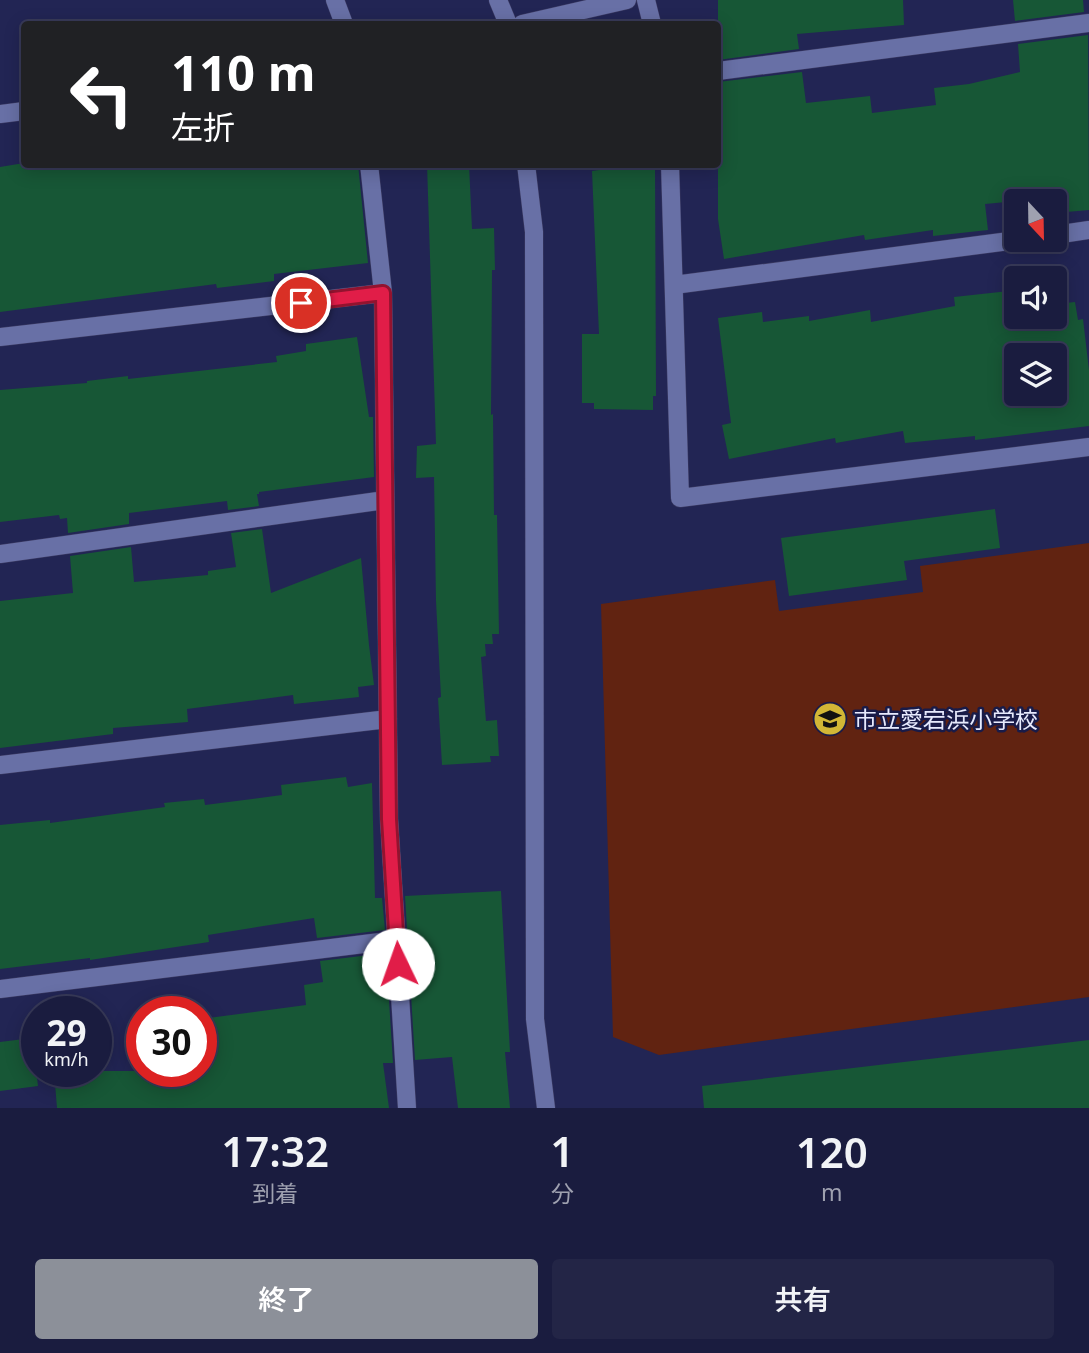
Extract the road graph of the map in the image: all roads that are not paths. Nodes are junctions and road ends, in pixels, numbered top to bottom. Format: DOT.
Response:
graph roads {
  1 [pos="335,0"];
  2 [pos="498,0"];
  3 [pos="627,0"];
  4 [pos="646,0"];
  5 [pos="343,21"];
  6 [pos="507,21"];
  7 [pos="535,21"];
  8 [pos="651,21"];
  9 [pos="1089,23"];
  10 [pos="721,71"];
  11 [pos="21,111"];
  12 [pos="0,114"];
  13 [pos="369,168"];
  14 [pos="526,168"];
  15 [pos="670,168"];
  16 [pos="1089,230"];
  17 [pos="1068,233"];
  18 [pos="1004,242"];
  19 [pos="674,285"];
  20 [pos="383,293"];
  21 [pos="0,337"];
  22 [pos="1089,447"];
  23 [pos="386,500"];
  24 [pos="0,554"];
  25 [pos="388,719"];
  26 [pos="0,765"];
  27 [pos="397,940"];
  28 [pos="0,989"];
  29 [pos="407,1108"];
  30 [pos="547,1108"];
  1 -- 5 [label="street"];
  2 -- 6 [label="street"];
  3 -- 7 [label="street"];
  4 -- 8 [label="street"];
  9 -- 10 [label="street"];
  11 -- 12 [label="street"];
  13 -- 20 [label="street"];
  14 -- 30 [label="street"];
  15 -- 19 [label="street"];
  16 -- 17 [label="street"];
  18 -- 19 [label="street"];
  19 -- 22 [label="street"];
  20 -- 21 [label="street"];
  20 -- 23 [label="street"];
  23 -- 24 [label="street"];
  23 -- 25 [label="street"];
  25 -- 26 [label="street"];
  25 -- 27 [label="street"];
  27 -- 28 [label="street"];
  27 -- 29 [label="street"];
}
